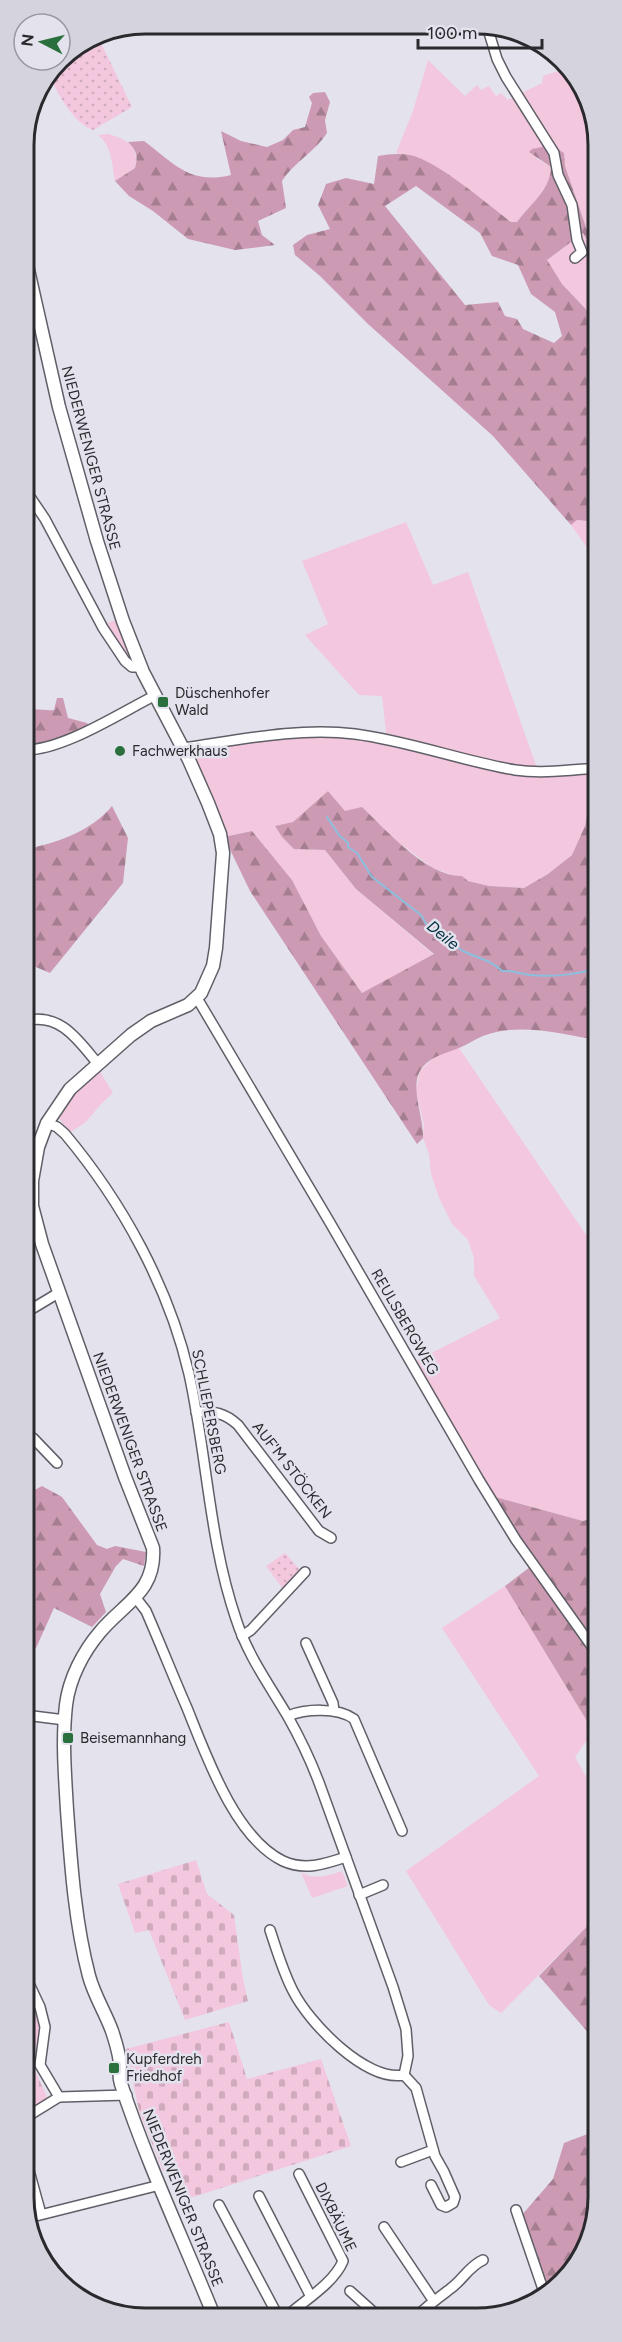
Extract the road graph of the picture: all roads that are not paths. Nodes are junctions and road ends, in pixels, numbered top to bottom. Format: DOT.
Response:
graph roads {
  1 [pos="490,36"];
  2 [pos="575,258"];
  3 [pos="35,300"];
  4 [pos="35,504"];
  5 [pos="141,667"];
  6 [pos="154,696"];
  7 [pos="183,748"];
  8 [pos="35,749"];
  9 [pos="588,769"];
  10 [pos="197,998"];
  11 [pos="35,1020"];
  12 [pos="98,1064"];
  13 [pos="47,1123"];
  14 [pos="35,1164"];
  15 [pos="34,1215"];
  16 [pos="60,1292"];
  17 [pos="34,1307"];
  18 [pos="196,1412"];
  19 [pos="34,1439"];
  20 [pos="57,1463"];
  21 [pos="331,1538"];
  22 [pos="305,1572"];
  23 [pos="136,1598"];
  24 [pos="242,1636"];
  25 [pos="587,1641"];
  26 [pos="306,1643"];
  27 [pos="334,1711"];
  28 [pos="34,1716"];
  29 [pos="288,1716"];
  30 [pos="65,1720"];
  31 [pos="402,1831"];
  32 [pos="346,1857"];
  33 [pos="383,1885"];
  34 [pos="359,1895"];
  35 [pos="270,1930"];
  36 [pos="34,1994"];
  37 [pos="404,2075"];
  38 [pos="126,2093"];
  39 [pos="58,2097"];
  40 [pos="34,2112"];
  41 [pos="433,2150"];
  42 [pos="401,2162"];
  43 [pos="299,2174"];
  44 [pos="160,2185"];
  45 [pos="431,2185"];
  46 [pos="34,2189"];
  47 [pos="259,2196"];
  48 [pos="219,2205"];
  49 [pos="516,2210"];
  50 [pos="41,2214"];
  51 [pos="36,2215"];
  52 [pos="384,2227"];
  53 [pos="483,2260"];
  54 [pos="542,2286"];
  55 [pos="350,2291"];
  56 [pos="310,2295"];
  57 [pos="433,2300"];
  58 [pos="211,2308"];
  59 [pos="274,2308"];
  60 [pos="296,2308"];
  61 [pos="370,2308"];
  62 [pos="425,2308"];
  1 -- 2 [label="street"];
  3 -- 5 [label="street, NIEDERWENIGER STRASSE"];
  4 -- 5 [label="street"];
  5 -- 6 [label="street, NIEDERWENIGER STRASSE"];
  6 -- 7 [label="street, NIEDERWENIGER STRASSE"];
  6 -- 8 [label="street"];
  7 -- 9 [label="street"];
  7 -- 10 [label="street, NIEDERWENIGER STRASSE"];
  10 -- 12 [label="street, NIEDERWENIGER STRASSE"];
  10 -- 25 [label="street, REULSBERGWEG"];
  11 -- 12 [label="street"];
  12 -- 13 [label="street, NIEDERWENIGER STRASSE"];
  13 -- 14 [label="street, NIEDERWENIGER STRASSE"];
  13 -- 18 [label="street, SCHLIEPERSBERG"];
  15 -- 16 [label="street, NIEDERWENIGER STRASSE"];
  16 -- 17 [label="street"];
  16 -- 23 [label="street, NIEDERWENIGER STRASSE"];
  18 -- 21 [label="street, AUF'M STÖCKEN"];
  18 -- 24 [label="street, SCHLIEPERSBERG"];
  19 -- 20 [label="street"];
  22 -- 24 [label="street"];
  23 -- 30 [label="street, NIEDERWENIGER STRASSE"];
  23 -- 32 [label="street"];
  24 -- 29 [label="street, SCHLIEPERSBERG"];
  26 -- 27 [label="street"];
  27 -- 29 [label="street"];
  27 -- 31 [label="street"];
  28 -- 30 [label="street"];
  29 -- 32 [label="street, SCHLIEPERSBERG"];
  30 -- 38 [label="street, NIEDERWENIGER STRASSE"];
  32 -- 34 [label="street, SCHLIEPERSBERG"];
  33 -- 34 [label="street"];
  34 -- 37 [label="street, SCHLIEPERSBERG"];
  35 -- 37 [label="street"];
  36 -- 39 [label="street"];
  37 -- 41 [label="street"];
  38 -- 39 [label="street"];
  38 -- 44 [label="street, NIEDERWENIGER STRASSE"];
  39 -- 40 [label="street"];
  41 -- 42 [label="street"];
  41 -- 45 [label="street"];
  43 -- 56 [label="street, DIXBÄUME"];
  44 -- 50 [label="street"];
  44 -- 58 [label="street, NIEDERWENIGER STRASSE"];
  46 -- 50 [label="street"];
  47 -- 56 [label="street"];
  48 -- 59 [label="street"];
  49 -- 54 [label="street"];
  50 -- 51 [label="street"];
  52 -- 57 [label="street"];
  53 -- 57 [label="street"];
  55 -- 61 [label="street"];
  56 -- 60 [label="street, DIXBÄUME"];
  57 -- 62 [label="street"];
}
